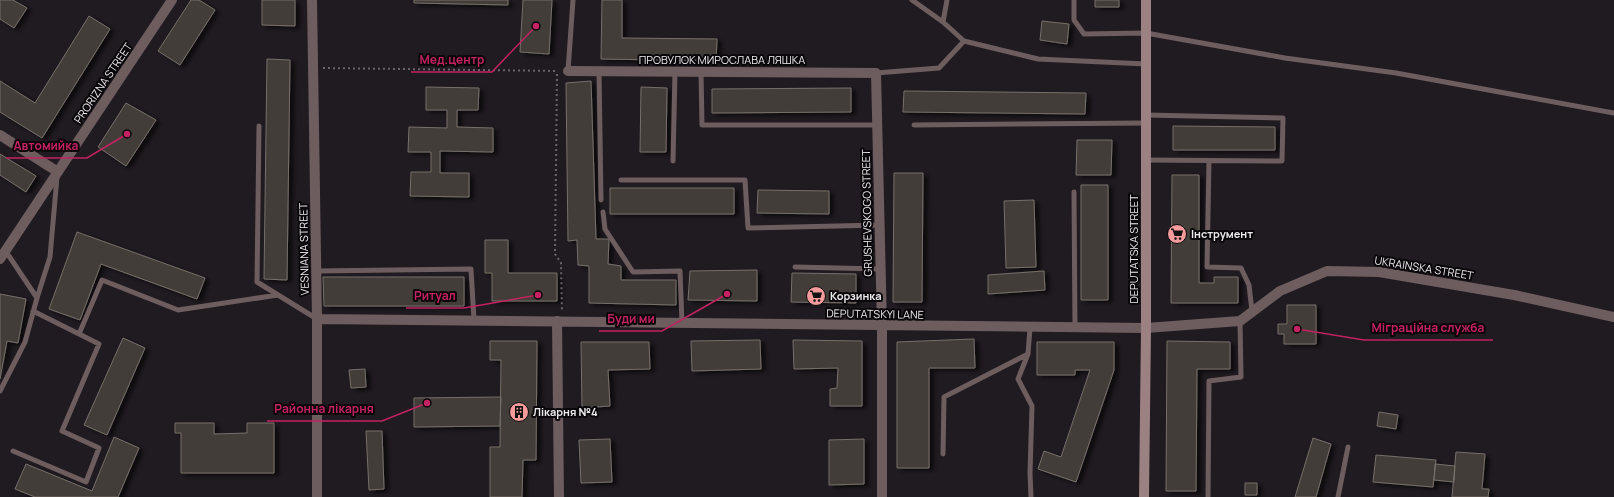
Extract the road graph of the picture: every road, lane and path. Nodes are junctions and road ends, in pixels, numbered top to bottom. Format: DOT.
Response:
graph roads {
  1 [pos="172,0"];
  2 [pos="312,0"];
  3 [pos="574,0"];
  4 [pos="912,0"];
  5 [pos="947,0"];
  6 [pos="1074,0"];
  7 [pos="1146,0"];
  8 [pos="943,22"];
  9 [pos="1146,33"];
  10 [pos="964,41"];
  11 [pos="1146,64"];
  12 [pos="313,68"];
  13 [pos="557,71"];
  14 [pos="568,71"];
  15 [pos="599,71"];
  16 [pos="675,72"];
  17 [pos="700,72"];
  18 [pos="876,72"];
  19 [pos="1614,113"];
  20 [pos="1146,119"];
  21 [pos="877,125"];
  22 [pos="914,125"];
  23 [pos="259,126"];
  24 [pos="0,136"];
  25 [pos="1146,160"];
  26 [pos="673,161"];
  27 [pos="1209,161"];
  28 [pos="58,172"];
  29 [pos="621,180"];
  30 [pos="1074,192"];
  31 [pos="601,200"];
  32 [pos="602,212"];
  33 [pos="880,225"];
  34 [pos="4,256"];
  35 [pos="795,267"];
  36 [pos="881,268"];
  37 [pos="316,271"];
  38 [pos="278,295"];
  39 [pos="37,298"];
  40 [pos="33,311"];
  41 [pos="1252,311"];
  42 [pos="1614,317"];
  43 [pos="317,319"];
  44 [pos="474,320"];
  45 [pos="560,321"];
  46 [pos="1240,321"];
  47 [pos="682,323"];
  48 [pos="882,326"];
  49 [pos="1030,328"];
  50 [pos="1075,328"];
  51 [pos="1146,328"];
  52 [pos="79,334"];
  53 [pos="1028,354"];
  54 [pos="0,391"];
  55 [pos="1348,447"];
  56 [pos="13,451"];
  57 [pos="943,454"];
  58 [pos="317,497"];
  59 [pos="559,497"];
  60 [pos="882,497"];
  61 [pos="1031,497"];
  62 [pos="1144,497"];
  63 [pos="1208,497"];
  64 [pos="1338,497"];
  1 -- 28 [label="street, PRORIZNA STREET"];
  2 -- 12 [label="street, VESNIANA STREET"];
  3 -- 14 [label="lane"];
  4 -- 8 [label="lane"];
  5 -- 8 [label="lane"];
  6 -- 9 [label="lane"];
  7 -- 9 [label="street, DEPUTATSKA STREET"];
  8 -- 10 [label="lane"];
  9 -- 11 [label="street, DEPUTATSKA STREET"];
  9 -- 19 [label="lane"];
  10 -- 11 [label="lane"];
  10 -- 18 [label="lane"];
  11 -- 20 [label="street, DEPUTATSKA STREET"];
  12 -- 13 [label="path"];
  12 -- 37 [label="street, VESNIANA STREET"];
  13 -- 14 [label="path"];
  13 -- 45 [label="path"];
  14 -- 15 [label="street, ПРОВУЛОК МИРОСЛАВА ЛЯШКА"];
  15 -- 16 [label="street, ПРОВУЛОК МИРОСЛАВА ЛЯШКА"];
  15 -- 31 [label="lane"];
  16 -- 17 [label="street, ПРОВУЛОК МИРОСЛАВА ЛЯШКА"];
  16 -- 26 [label="lane"];
  17 -- 18 [label="street, ПРОВУЛОК МИРОСЛАВА ЛЯШКА"];
  17 -- 21 [label="lane"];
  18 -- 21 [label="street, GRUSHEVSKOGO STREET"];
  20 -- 22 [label="lane"];
  20 -- 25 [label="street, DEPUTATSKA STREET"];
  20 -- 27 [label="lane"];
  21 -- 33 [label="street, GRUSHEVSKOGO STREET"];
  23 -- 38 [label="lane"];
  24 -- 28 [label="street"];
  25 -- 27 [label="lane"];
  25 -- 51 [label="street, DEPUTATSKA STREET"];
  27 -- 41 [label="lane"];
  28 -- 34 [label="street, PRORIZNA STREET"];
  28 -- 39 [label="lane"];
  29 -- 33 [label="lane"];
  30 -- 50 [label="lane"];
  32 -- 47 [label="lane"];
  33 -- 36 [label="street, GRUSHEVSKOGO STREET"];
  34 -- 39 [label="lane"];
  35 -- 36 [label="lane"];
  36 -- 48 [label="street, GRUSHEVSKOGO STREET"];
  37 -- 43 [label="street, VESNIANA STREET"];
  37 -- 44 [label="lane"];
  38 -- 43 [label="lane"];
  38 -- 52 [label="lane"];
  39 -- 40 [label="lane"];
  40 -- 52 [label="lane"];
  40 -- 54 [label="lane"];
  41 -- 42 [label="street, UKRAINSKA STREET"];
  41 -- 46 [label="street, UKRAINSKA STREET"];
  43 -- 44 [label="street, DEPUTATSKYI LANE"];
  43 -- 58 [label="street, VESNIANA STREET"];
  44 -- 45 [label="street, DEPUTATSKYI LANE"];
  45 -- 47 [label="street, DEPUTATSKYI LANE"];
  45 -- 59 [label="street"];
  46 -- 51 [label="street"];
  46 -- 63 [label="lane"];
  47 -- 48 [label="street, DEPUTATSKYI LANE"];
  48 -- 49 [label="street, DEPUTATSKYI LANE"];
  48 -- 60 [label="street, GRUSHEVSKOGO STREET"];
  49 -- 50 [label="street, DEPUTATSKYI LANE"];
  49 -- 53 [label="lane"];
  50 -- 51 [label="street, DEPUTATSKYI LANE"];
  51 -- 62 [label="street, DEPUTATSKA STREET"];
  52 -- 56 [label="lane"];
  53 -- 57 [label="lane"];
  53 -- 61 [label="lane"];
  55 -- 64 [label="lane"];
}
